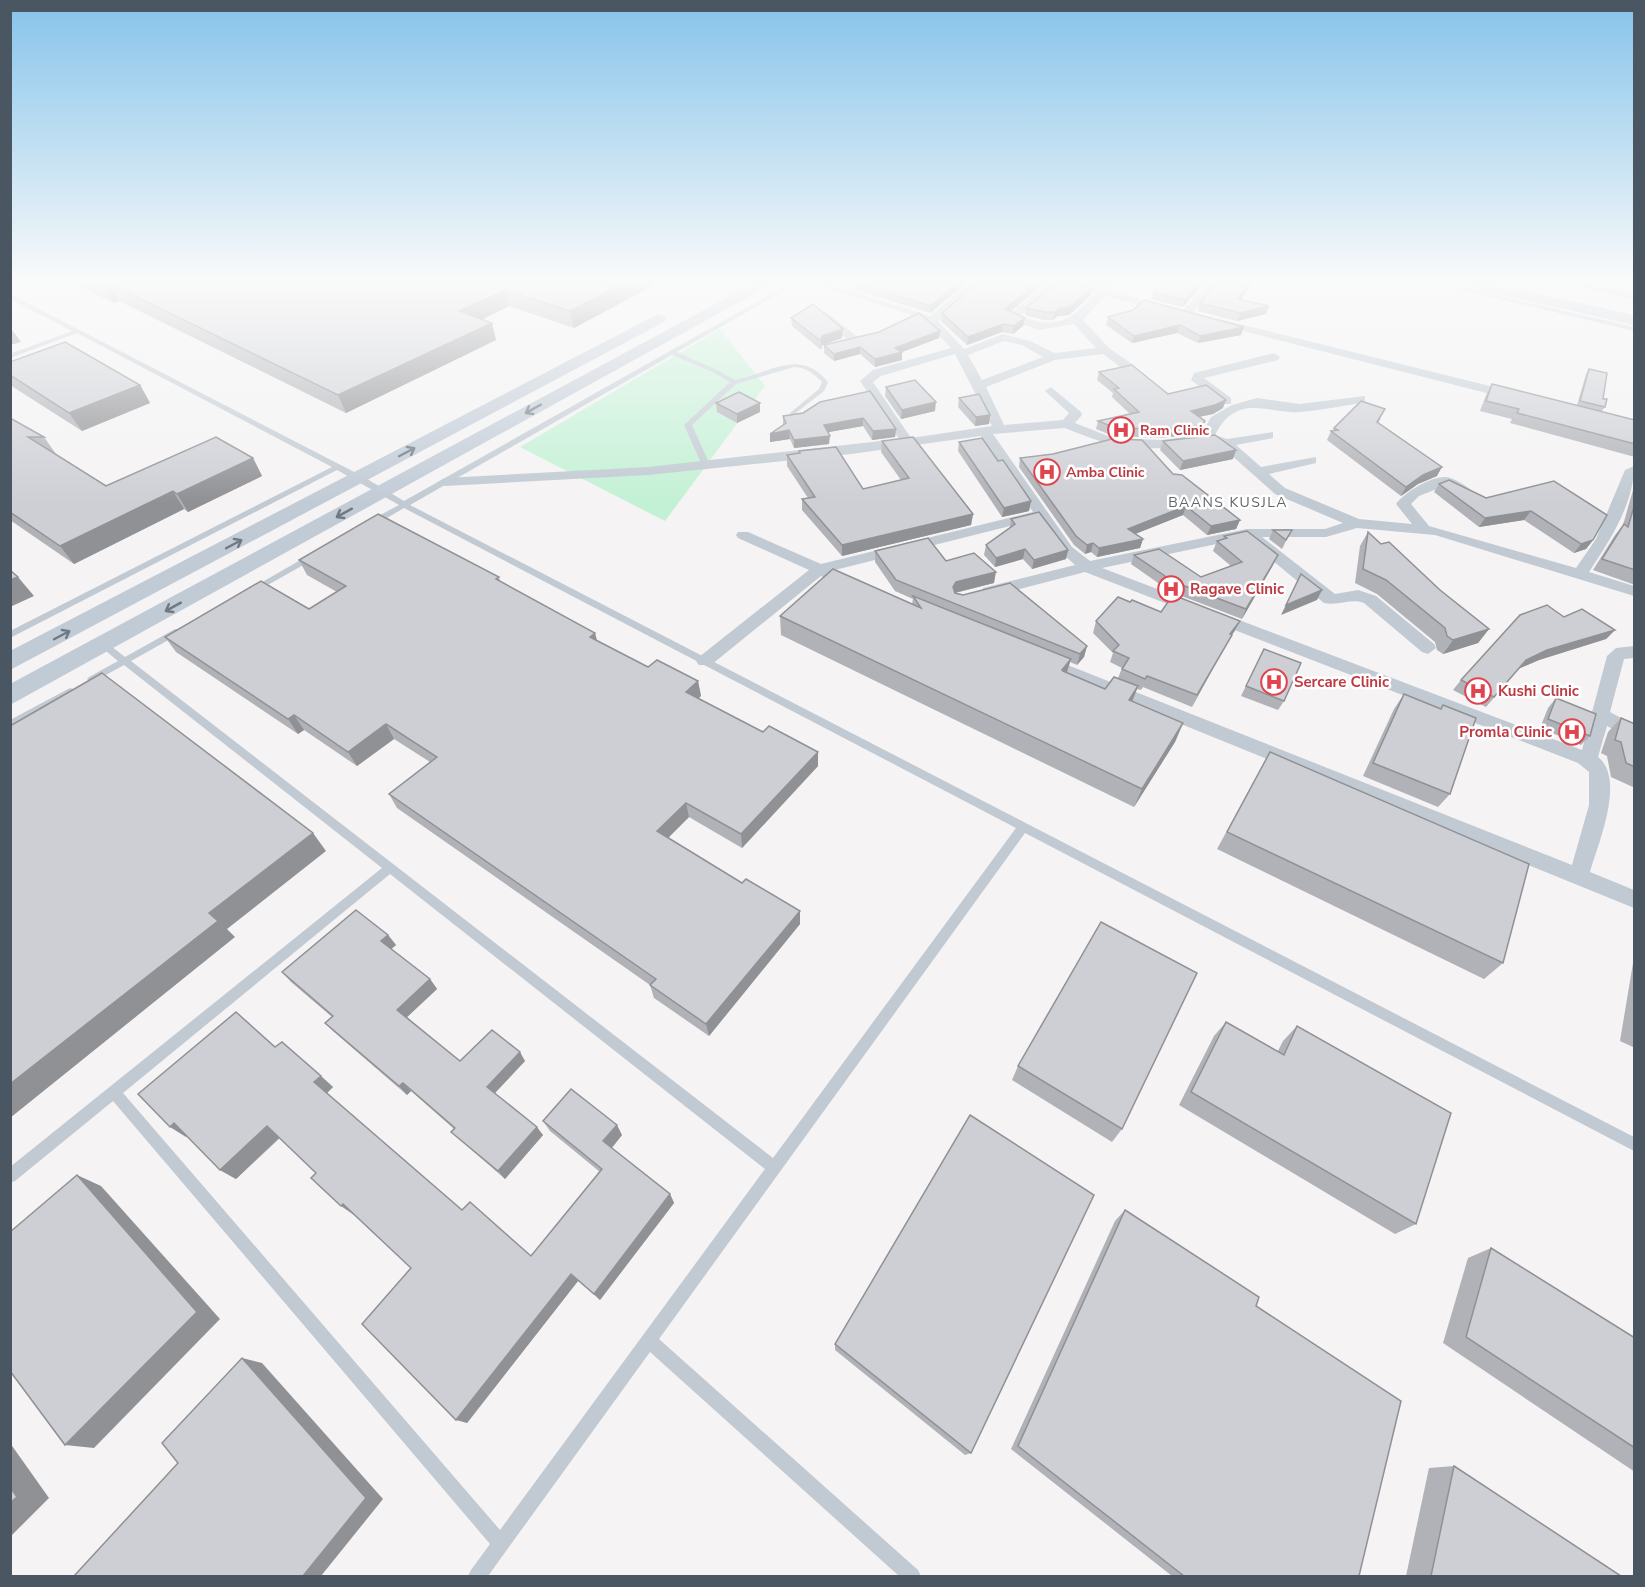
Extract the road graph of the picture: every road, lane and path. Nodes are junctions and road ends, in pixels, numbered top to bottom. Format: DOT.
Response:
graph roads {
  1 [pos="124,355"];
  2 [pos="593,355"];
  3 [pos="610,355"];
  4 [pos="668,355"];
  5 [pos="680,355"];
  6 [pos="947,355"];
  7 [pos="961,355"];
  8 [pos="1049,355"];
  9 [pos="1068,355"];
  10 [pos="1113,355"];
  11 [pos="1350,355"];
  12 [pos="1053,357"];
  13 [pos="1274,357"];
  14 [pos="1128,367"];
  15 [pos="734,382"];
  16 [pos="979,385"];
  17 [pos="1051,391"];
  18 [pos="1361,399"];
  19 [pos="1531,400"];
  20 [pos="1236,408"];
  21 [pos="792,414"];
  22 [pos="1067,424"];
  23 [pos="993,430"];
  24 [pos="1268,435"];
  25 [pos="1207,437"];
  26 [pos="908,442"];
  27 [pos="1142,442"];
  28 [pos="1226,442"];
  29 [pos="1156,456"];
  30 [pos="1311,460"];
  31 [pos="705,465"];
  32 [pos="337,467"];
  33 [pos="1632,470"];
  34 [pos="1259,472"];
  35 [pos="358,478"];
  36 [pos="446,482"];
  37 [pos="382,492"];
  38 [pos="1481,501"];
  39 [pos="405,505"];
  40 [pos="1042,514"];
  41 [pos="1356,523"];
  42 [pos="363,528"];
  43 [pos="1424,529"];
  44 [pos="1247,532"];
  45 [pos="743,534"];
  46 [pos="322,551"];
  47 [pos="1088,568"];
  48 [pos="820,569"];
  49 [pos="1581,573"];
  50 [pos="249,591"];
  51 [pos="870,591"];
  52 [pos="1635,591"];
  53 [pos="973,596"];
  54 [pos="187,626"];
  55 [pos="10,635"];
  56 [pos="104,645"];
  57 [pos="1428,648"];
  58 [pos="1635,652"];
  59 [pos="1023,653"];
  60 [pos="125,661"];
  61 [pos="705,661"];
  62 [pos="10,662"];
  63 [pos="10,696"];
  64 [pos="1600,714"];
  65 [pos="10,725"];
  66 [pos="1635,733"];
  67 [pos="1583,757"];
  68 [pos="1023,827"];
  69 [pos="390,868"];
  70 [pos="1579,876"];
  71 [pos="1635,899"];
  72 [pos="114,1092"];
  73 [pos="1635,1144"];
  74 [pos="775,1168"];
  75 [pos="10,1176"];
  76 [pos="649,1340"];
  77 [pos="501,1544"];
  78 [pos="477,1576"];
  79 [pos="912,1576"];
  1 -- 32 [label="lane"];
  35 -- 2 [label="street, one-way"];
  3 -- 37 [label="street, one-way"];
  4 -- 36 [label="lane"];
  5 -- 15 [label="lane"];
  6 -- 26 [label="street"];
  7 -- 16 [label="street"];
  8 -- 12 [label="street"];
  9 -- 12 [label="street"];
  10 -- 14 [label="street"];
  11 -- 19 [label="street"];
  12 -- 16 [label="street"];
  13 -- 20 [label="street"];
  15 -- 21 [label="lane"];
  15 -- 31 [label="lane"];
  16 -- 23 [label="street"];
  17 -- 22 [label="street"];
  18 -- 20 [label="street"];
  20 -- 25 [label="street"];
  22 -- 23 [label="street"];
  22 -- 27 [label="street"];
  23 -- 26 [label="street"];
  23 -- 40 [label="street"];
  24 -- 28 [label="street"];
  25 -- 27 [label="street"];
  25 -- 28 [label="street"];
  26 -- 31 [label="street"];
  27 -- 29 [label="street"];
  28 -- 34 [label="street"];
  30 -- 34 [label="street"];
  31 -- 36 [label="street"];
  32 -- 35 [label="lane"];
  32 -- 55 [label="lane"];
  33 -- 49 [label="street"];
  34 -- 41 [label="street"];
  35 -- 37 [label="lane"];
  62 -- 35 [label="street, one-way"];
  36 -- 39 [label="lane"];
  37 -- 39 [label="lane"];
  37 -- 56 [label="street, one-way"];
  38 -- 43 [label="street"];
  39 -- 42 [label="lane"];
  39 -- 61 [label="lane"];
  40 -- 47 [label="street"];
  40 -- 48 [label="street"];
  41 -- 43 [label="street"];
  41 -- 44 [label="street"];
  43 -- 49 [label="street"];
  44 -- 47 [label="street"];
  44 -- 57 [label="street"];
  45 -- 48 [label="street"];
  46 -- 50 [label="lane"];
  47 -- 53 [label="street"];
  47 -- 67 [label="street"];
  48 -- 51 [label="street"];
  48 -- 61 [label="street"];
  49 -- 52 [label="street"];
  54 -- 60 [label="lane"];
  56 -- 60 [label="lane"];
  56 -- 63 [label="street"];
  58 -- 64 [label="street"];
  59 -- 70 [label="street"];
  60 -- 65 [label="lane"];
  60 -- 69 [label="lane"];
  61 -- 68 [label="lane"];
  64 -- 66 [label="street"];
  64 -- 67 [label="street"];
  67 -- 70 [label="street"];
  68 -- 73 [label="lane"];
  68 -- 74 [label="lane"];
  69 -- 72 [label="lane"];
  69 -- 74 [label="lane"];
  70 -- 71 [label="street"];
  72 -- 75 [label="lane"];
  72 -- 77 [label="lane"];
  74 -- 76 [label="lane"];
  76 -- 77 [label="lane"];
  76 -- 79 [label="lane"];
  77 -- 78 [label="lane"];
}
